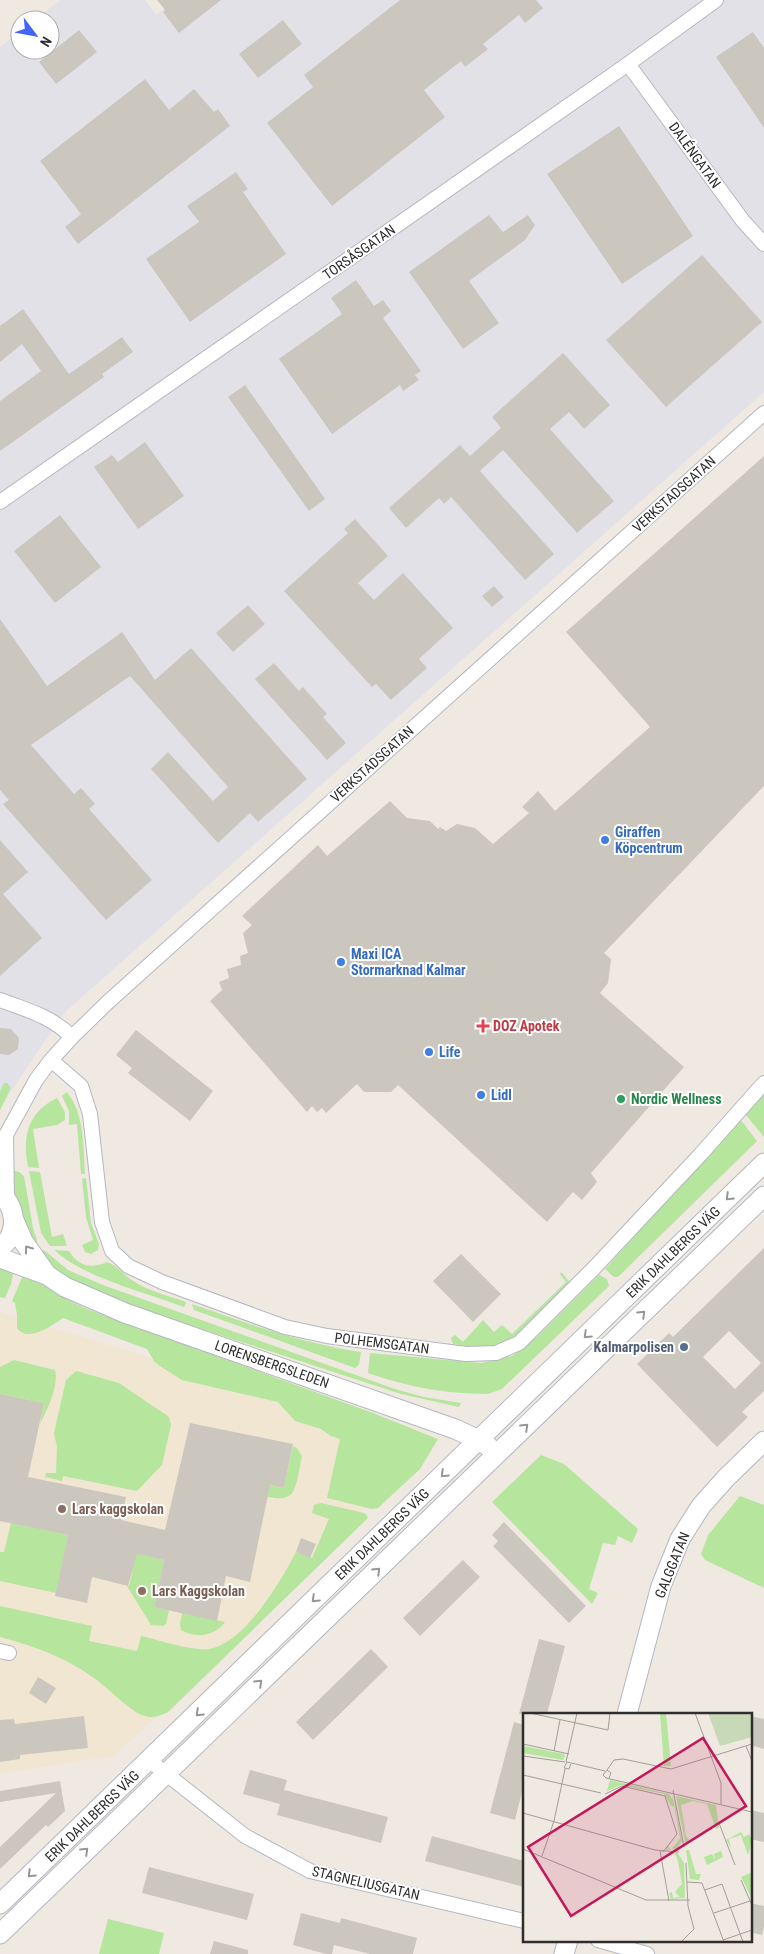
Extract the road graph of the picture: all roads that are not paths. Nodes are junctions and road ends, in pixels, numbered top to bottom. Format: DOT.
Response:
graph roads {
  1 [pos="716,0"];
  2 [pos="628,64"];
  3 [pos="764,244"];
  4 [pos="764,413"];
  5 [pos="0,502"];
  6 [pos="0,1000"];
  7 [pos="72,1037"];
  8 [pos="51,1060"];
  9 [pos="764,1083"];
  10 [pos="3,1141"];
  11 [pos="764,1163"];
  12 [pos="4,1196"];
  13 [pos="764,1196"];
  14 [pos="14,1220"];
  15 [pos="0,1248"];
  16 [pos="0,1258"];
  17 [pos="47,1275"];
  18 [pos="479,1440"];
  19 [pos="764,1441"];
  20 [pos="498,1453"];
  21 [pos="627,1713"];
  22 [pos="150,1761"];
  23 [pos="166,1773"];
  24 [pos="0,1904"];
  25 [pos="523,1921"];
  26 [pos="0,1934"];
  27 [pos="605,1942"];
  28 [pos="647,1954"];
  1 -- 2 [label="street, TORSÅSGATAN"];
  2 -- 3 [label="street, DALÉNGATAN"];
  2 -- 5 [label="street, TORSÅSGATAN"];
  4 -- 7 [label="street, VERKSTADSGATAN"];
  6 -- 7 [label="street"];
  7 -- 8 [label="street, VERKSTADSGATAN"];
  8 -- 9 [label="street, POLHEMSGATAN"];
  8 -- 10 [label="street, VERKSTADSGATAN"];
  10 -- 12 [label="street, VERKSTADSGATAN"];
  11 -- 18 [label="main road, ERIK DAHLBERGS VÄG, one-way"];
  12 -- 14 [label="main road, LORENSBERGSLEDEN"];
  20 -- 13 [label="main road, ERIK DAHLBERGS VÄG, one-way"];
  14 -- 15 [label="main road"];
  17 -- 14 [label="main road, LORENSBERGSLEDEN, one-way"];
  16 -- 17 [label="main road, LORENSBERGSLEDEN"];
  17 -- 18 [label="main road, LORENSBERGSLEDEN"];
  18 -- 20 [label="main road, LORENSBERGSLEDEN"];
  18 -- 22 [label="main road, ERIK DAHLBERGS VÄG, one-way"];
  19 -- 21 [label="main road, GALGGATAN"];
  23 -- 20 [label="main road, ERIK DAHLBERGS VÄG, one-way"];
  22 -- 23 [label="street, STAGNELIUSGATAN"];
  22 -- 24 [label="main road, ERIK DAHLBERGS VÄG, one-way"];
  23 -- 25 [label="street, STAGNELIUSGATAN"];
  26 -- 23 [label="main road, ERIK DAHLBERGS VÄG, one-way"];
  27 -- 28 [label="street"];
}
